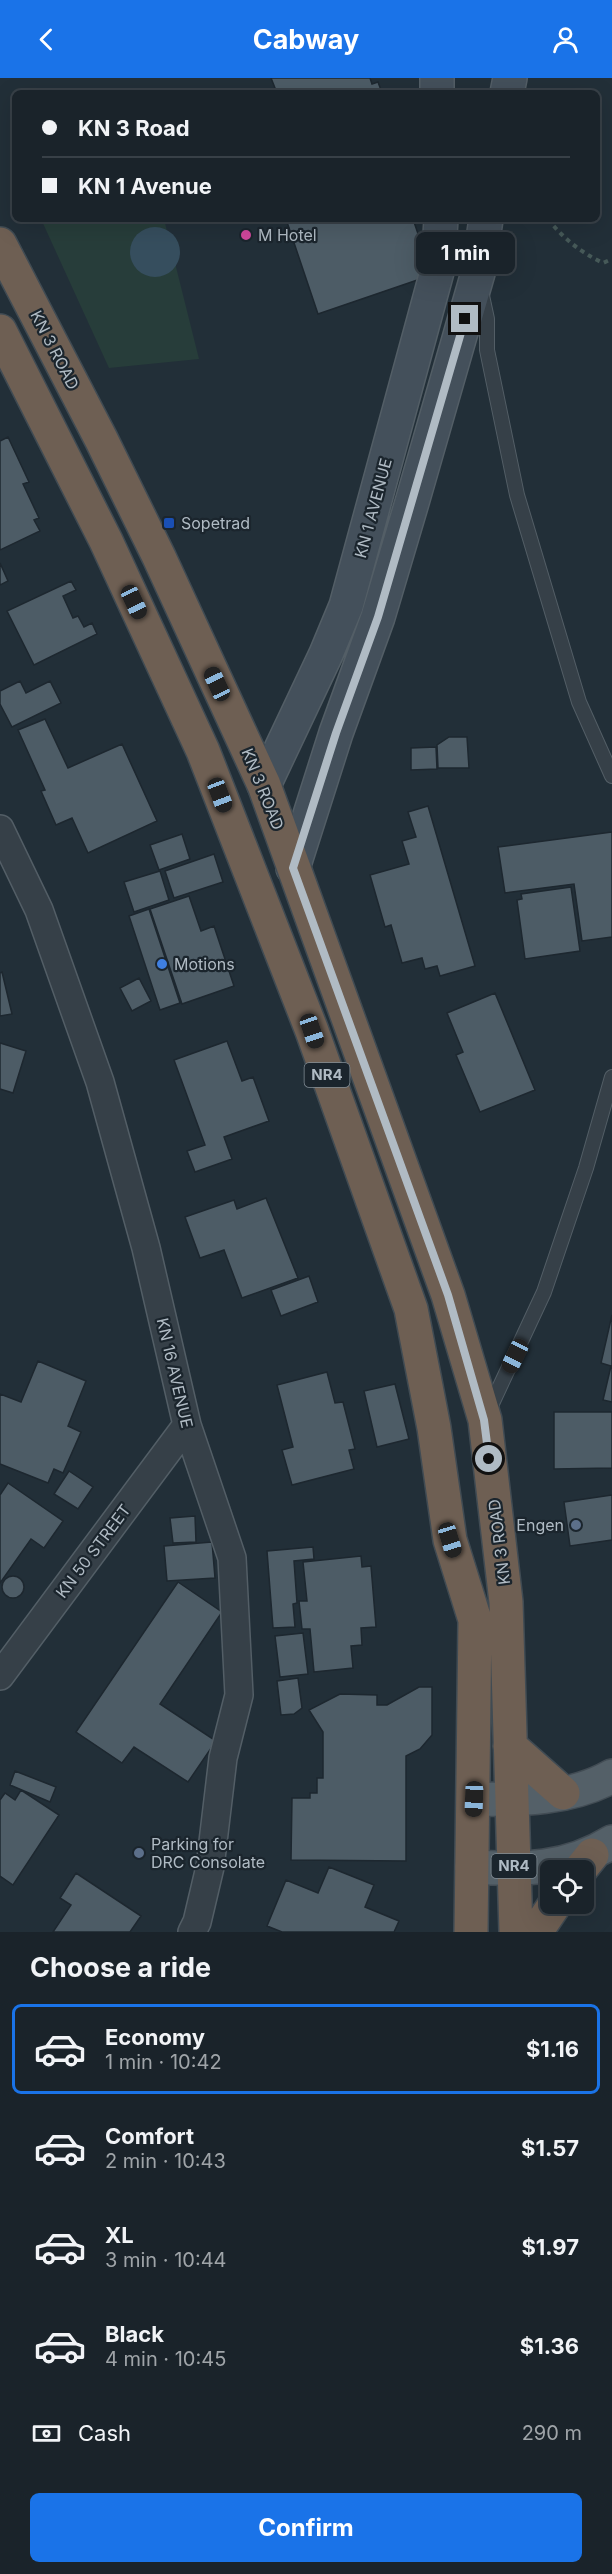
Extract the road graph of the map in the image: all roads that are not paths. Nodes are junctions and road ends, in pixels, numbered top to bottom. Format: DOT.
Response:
graph roads {
  1 [pos="442,222"];
  2 [pos="484,222"];
  3 [pos="0,244"];
  4 [pos="458,270"];
  5 [pos="0,331"];
  6 [pos="612,776"];
  7 [pos="264,785"];
  8 [pos="0,829"];
  9 [pos="293,868"];
  10 [pos="612,1077"];
  11 [pos="484,1420"];
  12 [pos="187,1425"];
  13 [pos="0,1676"];
  14 [pos="510,1746"];
  15 [pos="612,1776"];
  16 [pos="563,1793"];
  17 [pos="474,1799"];
  18 [pos="512,1800"];
  19 [pos="595,1856"];
  20 [pos="472,1867"];
  21 [pos="514,1870"];
  22 [pos="548,1914"];
  23 [pos="192,1932"];
  24 [pos="471,1932"];
  25 [pos="516,1932"];
  26 [pos="536,1932"];
  1 -- 4 [label="street, KN 1 AVENUE"];
  2 -- 4 [label="street, KN 1 AVENUE"];
  3 -- 7 [label="highway, KN 3 ROAD / NR4"];
  4 -- 6 [label="lane"];
  4 -- 7 [label="street, KN 1 AVENUE"];
  4 -- 9 [label="street, KN 1 AVENUE"];
  5 -- 17 [label="highway, NR4"];
  7 -- 9 [label="highway, KN 3 ROAD / NR4"];
  8 -- 12 [label="street, KN 16 AVENUE"];
  9 -- 11 [label="highway, KN 3 ROAD / NR4"];
  10 -- 11 [label="lane"];
  11 -- 14 [label="highway, KN 3 ROAD / NR4"];
  12 -- 13 [label="street, KN 50 STREET"];
  12 -- 23 [label="street, KN 16 AVENUE"];
  14 -- 16 [label="highway"];
  14 -- 18 [label="highway, KN 3 ROAD / NR4"];
  15 -- 16 [label="main road"];
  16 -- 18 [label="main road"];
  17 -- 18 [label="main road"];
  17 -- 20 [label="highway, NR4"];
  18 -- 21 [label="highway, KN 3 ROAD / NR4"];
  19 -- 21 [label="main road"];
  20 -- 21 [label="main road"];
  20 -- 24 [label="highway, NR4"];
  21 -- 25 [label="highway, KN 3 ROAD / NR4"];
  22 -- 26 [label="highway"];
}
